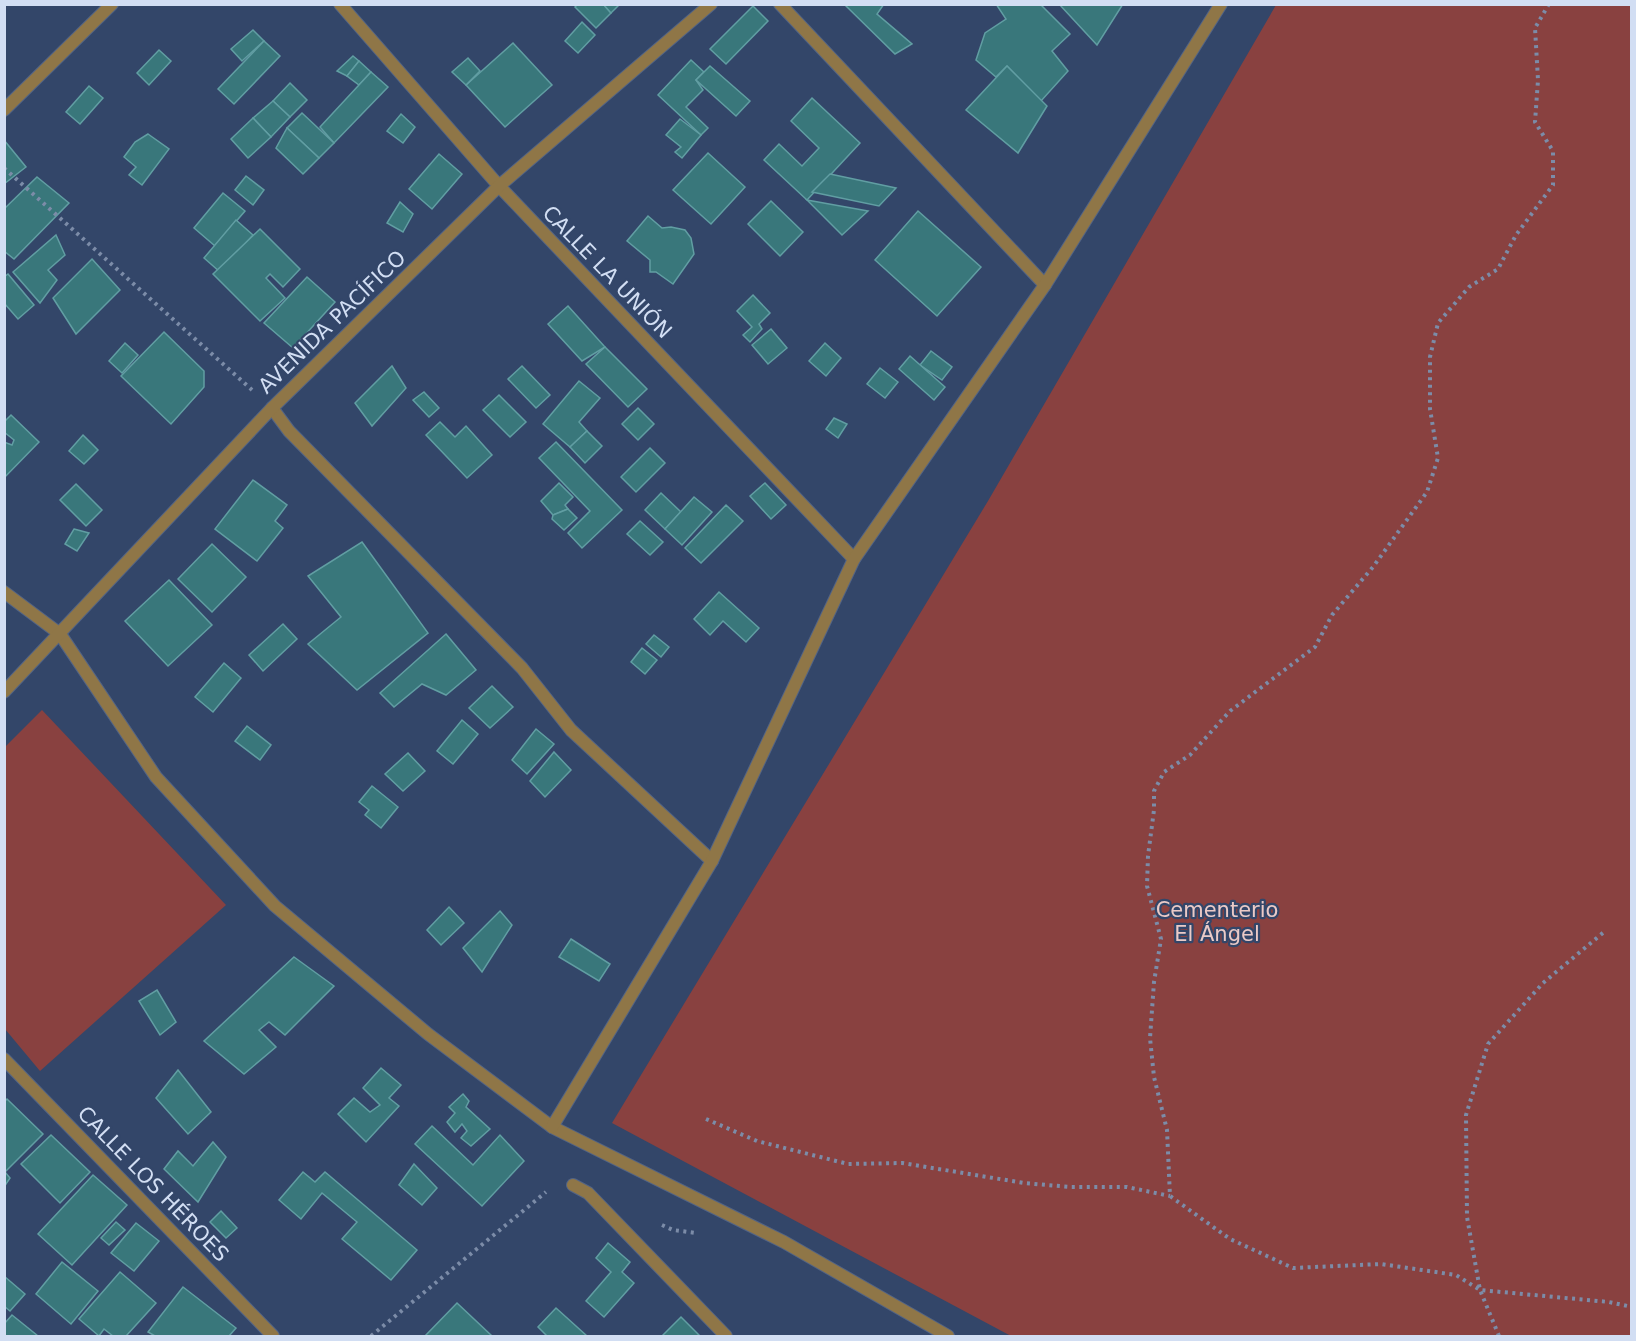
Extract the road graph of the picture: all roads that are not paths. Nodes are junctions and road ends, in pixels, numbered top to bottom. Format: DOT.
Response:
graph roads {
  1 [pos="111,4"];
  2 [pos="340,4"];
  3 [pos="711,4"];
  4 [pos="780,4"];
  5 [pos="1221,4"];
  6 [pos="4,110"];
  7 [pos="499,186"];
  8 [pos="1045,285"];
  9 [pos="272,408"];
  10 [pos="854,559"];
  11 [pos="4,592"];
  12 [pos="60,634"];
  13 [pos="4,692"];
  14 [pos="712,861"];
  15 [pos="4,1059"];
  16 [pos="552,1127"];
  17 [pos="573,1185"];
  18 [pos="273,1336"];
  19 [pos="726,1336"];
  20 [pos="948,1336"];
  1 -- 6 [label="street"];
  2 -- 7 [label="street, CALLE LA UNIÓN"];
  3 -- 7 [label="street, AVENIDA PACÍFICO"];
  4 -- 8 [label="street"];
  5 -- 8 [label="street"];
  7 -- 9 [label="street, AVENIDA PACÍFICO"];
  7 -- 10 [label="street, CALLE LA UNIÓN"];
  8 -- 10 [label="street"];
  9 -- 12 [label="street, AVENIDA PACÍFICO"];
  9 -- 14 [label="street"];
  10 -- 14 [label="street"];
  11 -- 12 [label="street"];
  12 -- 13 [label="street, AVENIDA PACÍFICO"];
  12 -- 16 [label="street"];
  14 -- 16 [label="street"];
  15 -- 18 [label="street, CALLE LOS HÉROES"];
  16 -- 20 [label="street"];
  17 -- 19 [label="street"];
}
